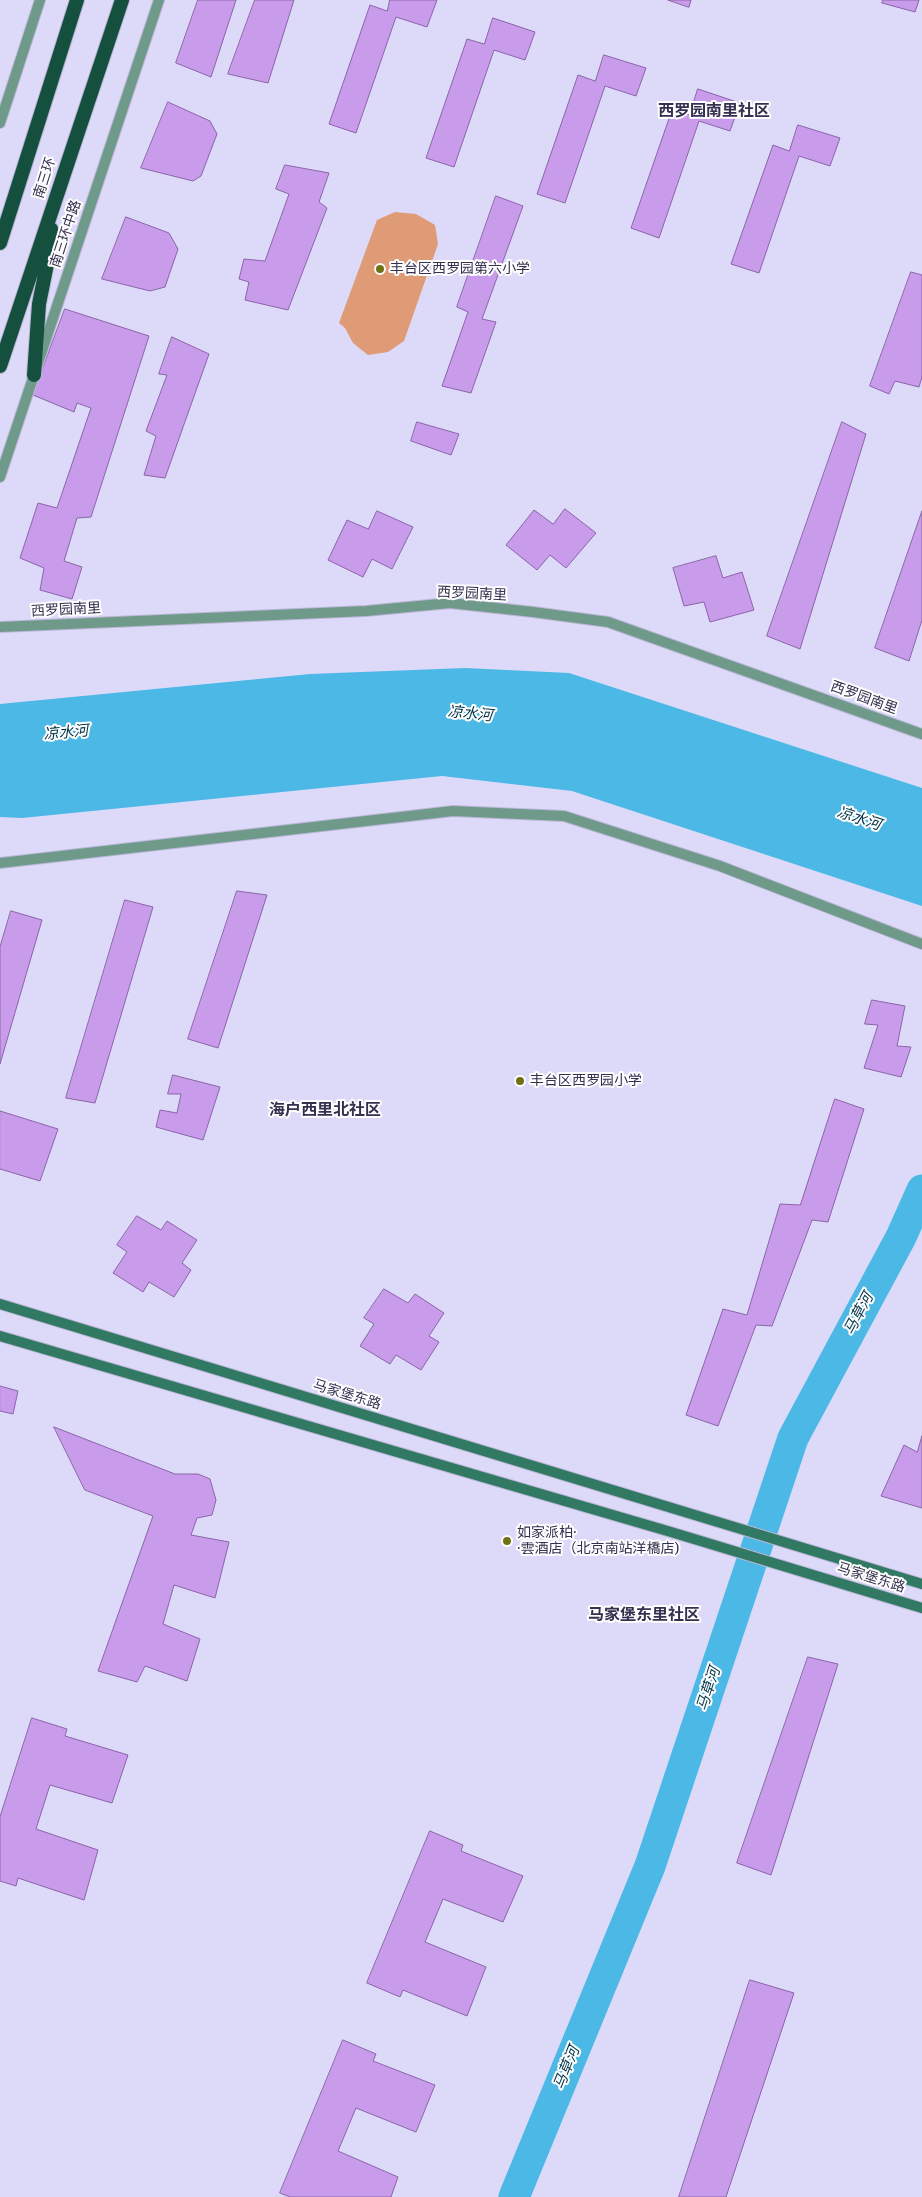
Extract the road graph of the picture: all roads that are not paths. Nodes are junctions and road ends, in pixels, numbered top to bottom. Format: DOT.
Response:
graph roads {
  1 [pos="40,0"];
  2 [pos="77,0"];
  3 [pos="122,0"];
  4 [pos="159,0"];
  5 [pos="0,122"];
  6 [pos="52,211"];
  7 [pos="0,243"];
  8 [pos="0,366"];
  9 [pos="34,375"];
  10 [pos="0,476"];
  11 [pos="0,627"];
  12 [pos="922,734"];
  13 [pos="0,863"];
  14 [pos="922,944"];
  15 [pos="0,1304"];
  16 [pos="0,1336"];
  17 [pos="922,1584"];
  18 [pos="922,1608"];
  1 -- 5 [label="street"];
  2 -- 7 [label="highway, 南三环"];
  3 -- 6 [label="highway, 南三环"];
  4 -- 9 [label="street, 南三环中路"];
  6 -- 8 [label="highway, 南三环"];
  6 -- 9 [label="highway"];
  9 -- 10 [label="street, 南三环中路"];
  11 -- 12 [label="street, 西罗园南里"];
  13 -- 14 [label="street"];
  15 -- 17 [label="main road, 马家堡东路"];
  16 -- 18 [label="main road, 马家堡东路"];
}
